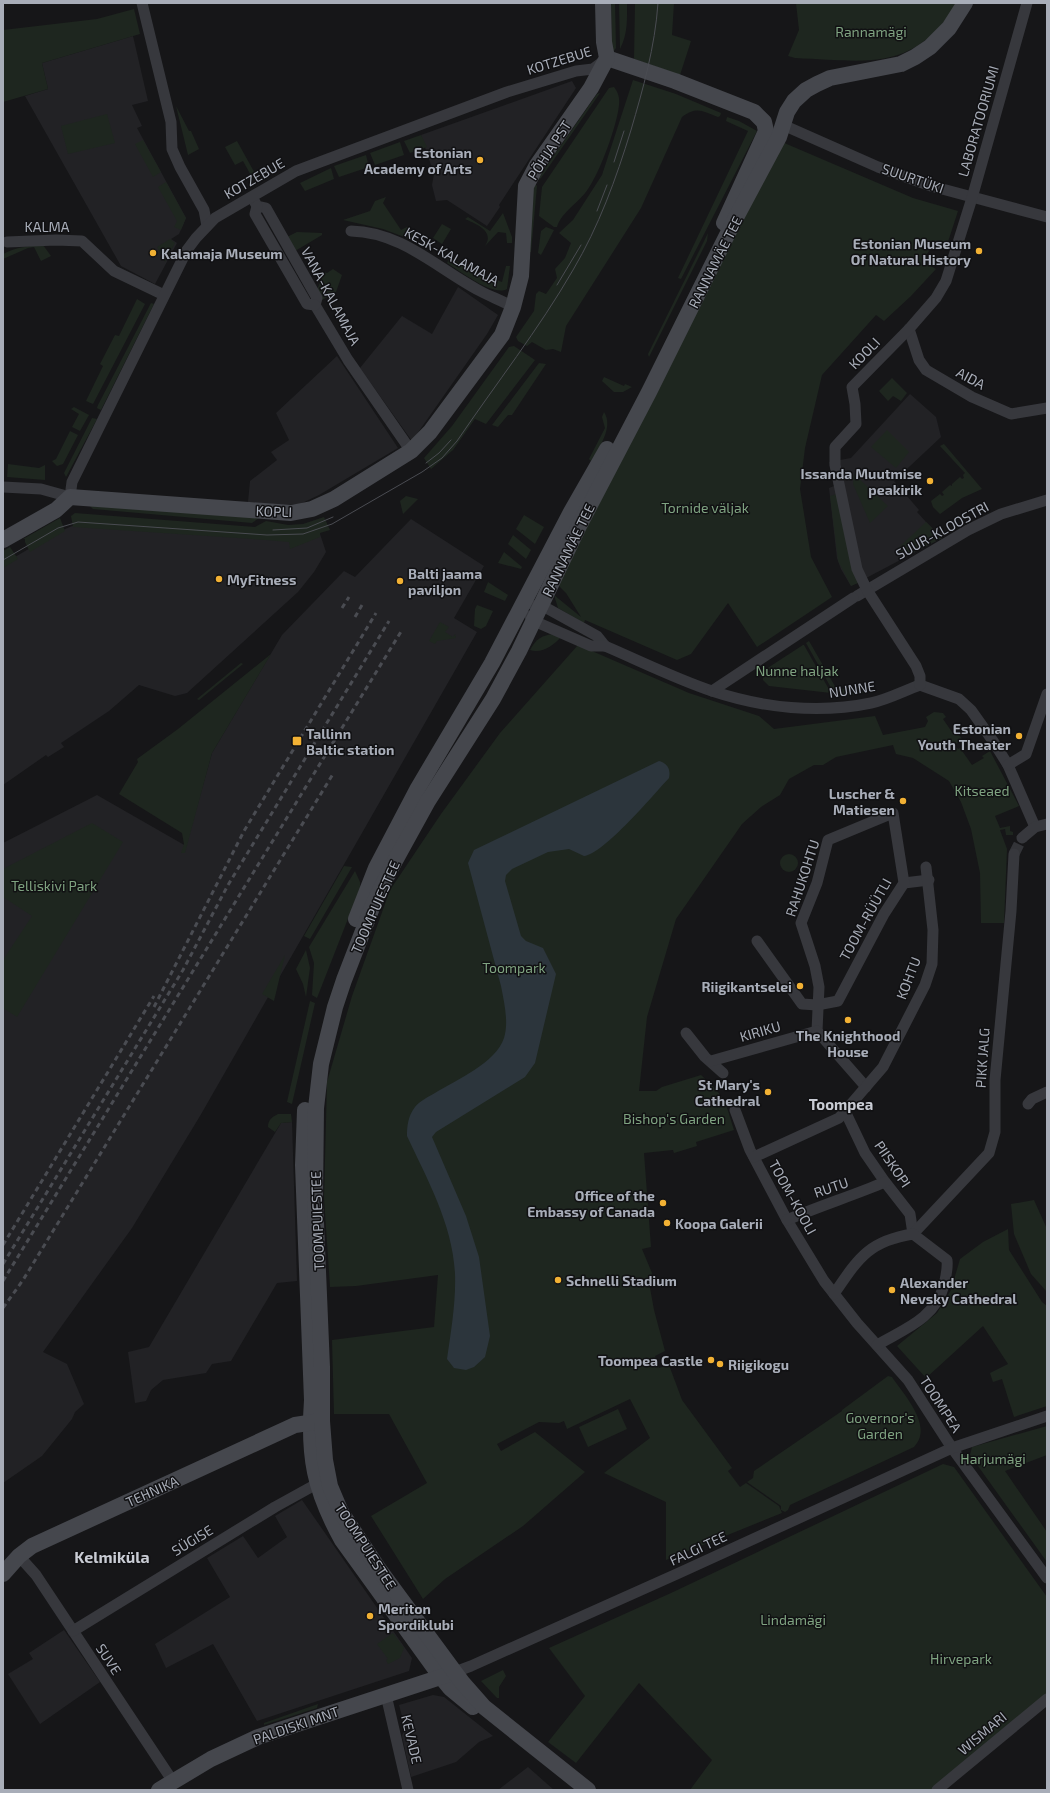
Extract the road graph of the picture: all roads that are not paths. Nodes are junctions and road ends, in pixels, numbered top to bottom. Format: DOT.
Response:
graph roads {
  1 [pos="142,3"];
  2 [pos="603,3"];
  3 [pos="966,3"];
  4 [pos="1027,3"];
  5 [pos="607,58"];
  6 [pos="784,125"];
  7 [pos="972,198"];
  8 [pos="255,201"];
  9 [pos="1047,217"];
  10 [pos="207,226"];
  11 [pos="351,231"];
  12 [pos="7,242"];
  13 [pos="164,295"];
  14 [pos="514,307"];
  15 [pos="909,329"];
  16 [pos="1047,408"];
  17 [pos="411,451"];
  18 [pos="3,487"];
  19 [pos="70,497"];
  20 [pos="1047,500"];
  21 [pos="3,540"];
  22 [pos="867,590"];
  23 [pos="541,605"];
  24 [pos="523,607"];
  25 [pos="534,621"];
  26 [pos="605,646"];
  27 [pos="920,685"];
  28 [pos="712,691"];
  29 [pos="1047,694"];
  30 [pos="1008,765"];
  31 [pos="1047,824"];
  32 [pos="862,826"];
  33 [pos="1035,827"];
  34 [pos="1022,838"];
  35 [pos="1014,854"];
  36 [pos="926,866"];
  37 [pos="929,880"];
  38 [pos="904,883"];
  39 [pos="757,941"];
  40 [pos="817,1005"];
  41 [pos="817,1031"];
  42 [pos="686,1033"];
  43 [pos="711,1061"];
  44 [pos="723,1072"];
  45 [pos="866,1087"];
  46 [pos="1047,1092"];
  47 [pos="1028,1104"];
  48 [pos="734,1110"];
  49 [pos="845,1112"];
  50 [pos="754,1157"];
  51 [pos="885,1182"];
  52 [pos="786,1220"];
  53 [pos="913,1234"];
  54 [pos="834,1294"];
  55 [pos="877,1345"];
  56 [pos="1047,1416"];
  57 [pos="316,1422"];
  58 [pos="952,1448"];
  59 [pos="322,1481"];
  60 [pos="19,1556"];
  61 [pos="3,1574"];
  62 [pos="1047,1578"];
  63 [pos="73,1630"];
  64 [pos="448,1674"];
  65 [pos="386,1695"];
  66 [pos="1047,1699"];
  67 [pos="172,1780"];
  68 [pos="159,1790"];
  69 [pos="408,1790"];
  70 [pos="573,1790"];
  71 [pos="588,1790"];
  72 [pos="938,1790"];
  1 -- 10 [label="street"];
  2 -- 5 [label="main road"];
  3 -- 6 [label="main road, RANNAMÄE TEE"];
  4 -- 7 [label="street, LABORATOORIUMI"];
  5 -- 8 [label="street, KOTZEBUE"];
  5 -- 14 [label="main road, PÕHJA PST"];
  5 -- 24 [label="main road, RANNAMÄE TEE"];
  6 -- 7 [label="street, SUURTÜKI"];
  6 -- 23 [label="main road, RANNAMÄE TEE"];
  7 -- 9 [label="street, SUURTÜKI"];
  7 -- 15 [label="street, LABORATOORIUMI"];
  8 -- 10 [label="street, KOTZEBUE"];
  8 -- 17 [label="street, VANA-KALAMAJA"];
  10 -- 13 [label="street, KOTZEBUE"];
  11 -- 14 [label="street, KESK-KALAMAJA"];
  12 -- 13 [label="street, KALMA"];
  13 -- 19 [label="street, KOTZEBUE"];
  14 -- 17 [label="main road, KOPLI"];
  15 -- 16 [label="street, AIDA"];
  15 -- 22 [label="street, KOOLI"];
  17 -- 19 [label="main road, KOPLI"];
  18 -- 19 [label="street"];
  19 -- 21 [label="main road"];
  20 -- 22 [label="street, SUUR-KLOOSTRI"];
  22 -- 27 [label="street"];
  22 -- 28 [label="street, SUUR-KLOOSTRI"];
  23 -- 24 [label="street"];
  23 -- 25 [label="main road, TOOMPUIESTEE"];
  23 -- 26 [label="street, NUNNE"];
  24 -- 25 [label="street, NUNNE"];
  24 -- 57 [label="main road, TOOMPUIESTEE"];
  25 -- 26 [label="street, NUNNE"];
  25 -- 57 [label="main road, TOOMPUIESTEE"];
  26 -- 28 [label="street, NUNNE"];
  27 -- 28 [label="street, NUNNE"];
  27 -- 30 [label="street"];
  29 -- 30 [label="street"];
  30 -- 33 [label="street"];
  31 -- 33 [label="street"];
  32 -- 38 [label="street, TOOM-RÜÜTLI"];
  32 -- 40 [label="street, RAHUKOHTU"];
  33 -- 34 [label="street"];
  35 -- 53 [label="street, PIKK JALG"];
  36 -- 37 [label="street, KOHTU"];
  37 -- 38 [label="street"];
  37 -- 45 [label="street, KOHTU"];
  38 -- 40 [label="street, TOOM-RÜÜTLI"];
  39 -- 40 [label="street"];
  40 -- 41 [label="street, RAHUKOHTU"];
  41 -- 43 [label="street, KIRIKU"];
  41 -- 45 [label="street"];
  42 -- 43 [label="street"];
  43 -- 44 [label="street"];
  45 -- 49 [label="street, KOHTU"];
  46 -- 47 [label="street"];
  48 -- 50 [label="street, TOOM-KOOLI"];
  49 -- 50 [label="street, KOHTU"];
  49 -- 51 [label="street, PIISKOPI"];
  50 -- 52 [label="street, TOOM-KOOLI"];
  51 -- 52 [label="street, RUTU"];
  51 -- 53 [label="street, PIISKOPI"];
  52 -- 54 [label="street, TOOM-KOOLI"];
  53 -- 54 [label="street"];
  53 -- 55 [label="street"];
  54 -- 55 [label="street"];
  55 -- 58 [label="street, TOOMPEA"];
  56 -- 58 [label="street, FALGI TEE"];
  57 -- 59 [label="main road, TOOMPUIESTEE"];
  57 -- 60 [label="main road, TEHNIKA"];
  58 -- 62 [label="street, TOOMPEA"];
  58 -- 64 [label="street, FALGI TEE"];
  59 -- 63 [label="street, SÜGISE"];
  59 -- 64 [label="main road, TOOMPUIESTEE"];
  60 -- 61 [label="main road, TEHNIKA"];
  60 -- 63 [label="street, SUVE"];
  63 -- 67 [label="street, SUVE"];
  64 -- 65 [label="main road, PALDISKI MNT"];
  64 -- 70 [label="main road, TOOMPUIESTEE"];
  64 -- 71 [label="main road, TOOMPUIESTEE"];
  65 -- 67 [label="main road, PALDISKI MNT"];
  65 -- 69 [label="street, KEVADE"];
  66 -- 72 [label="street, WISMARI"];
  67 -- 68 [label="main road, PALDISKI MNT"];
}
